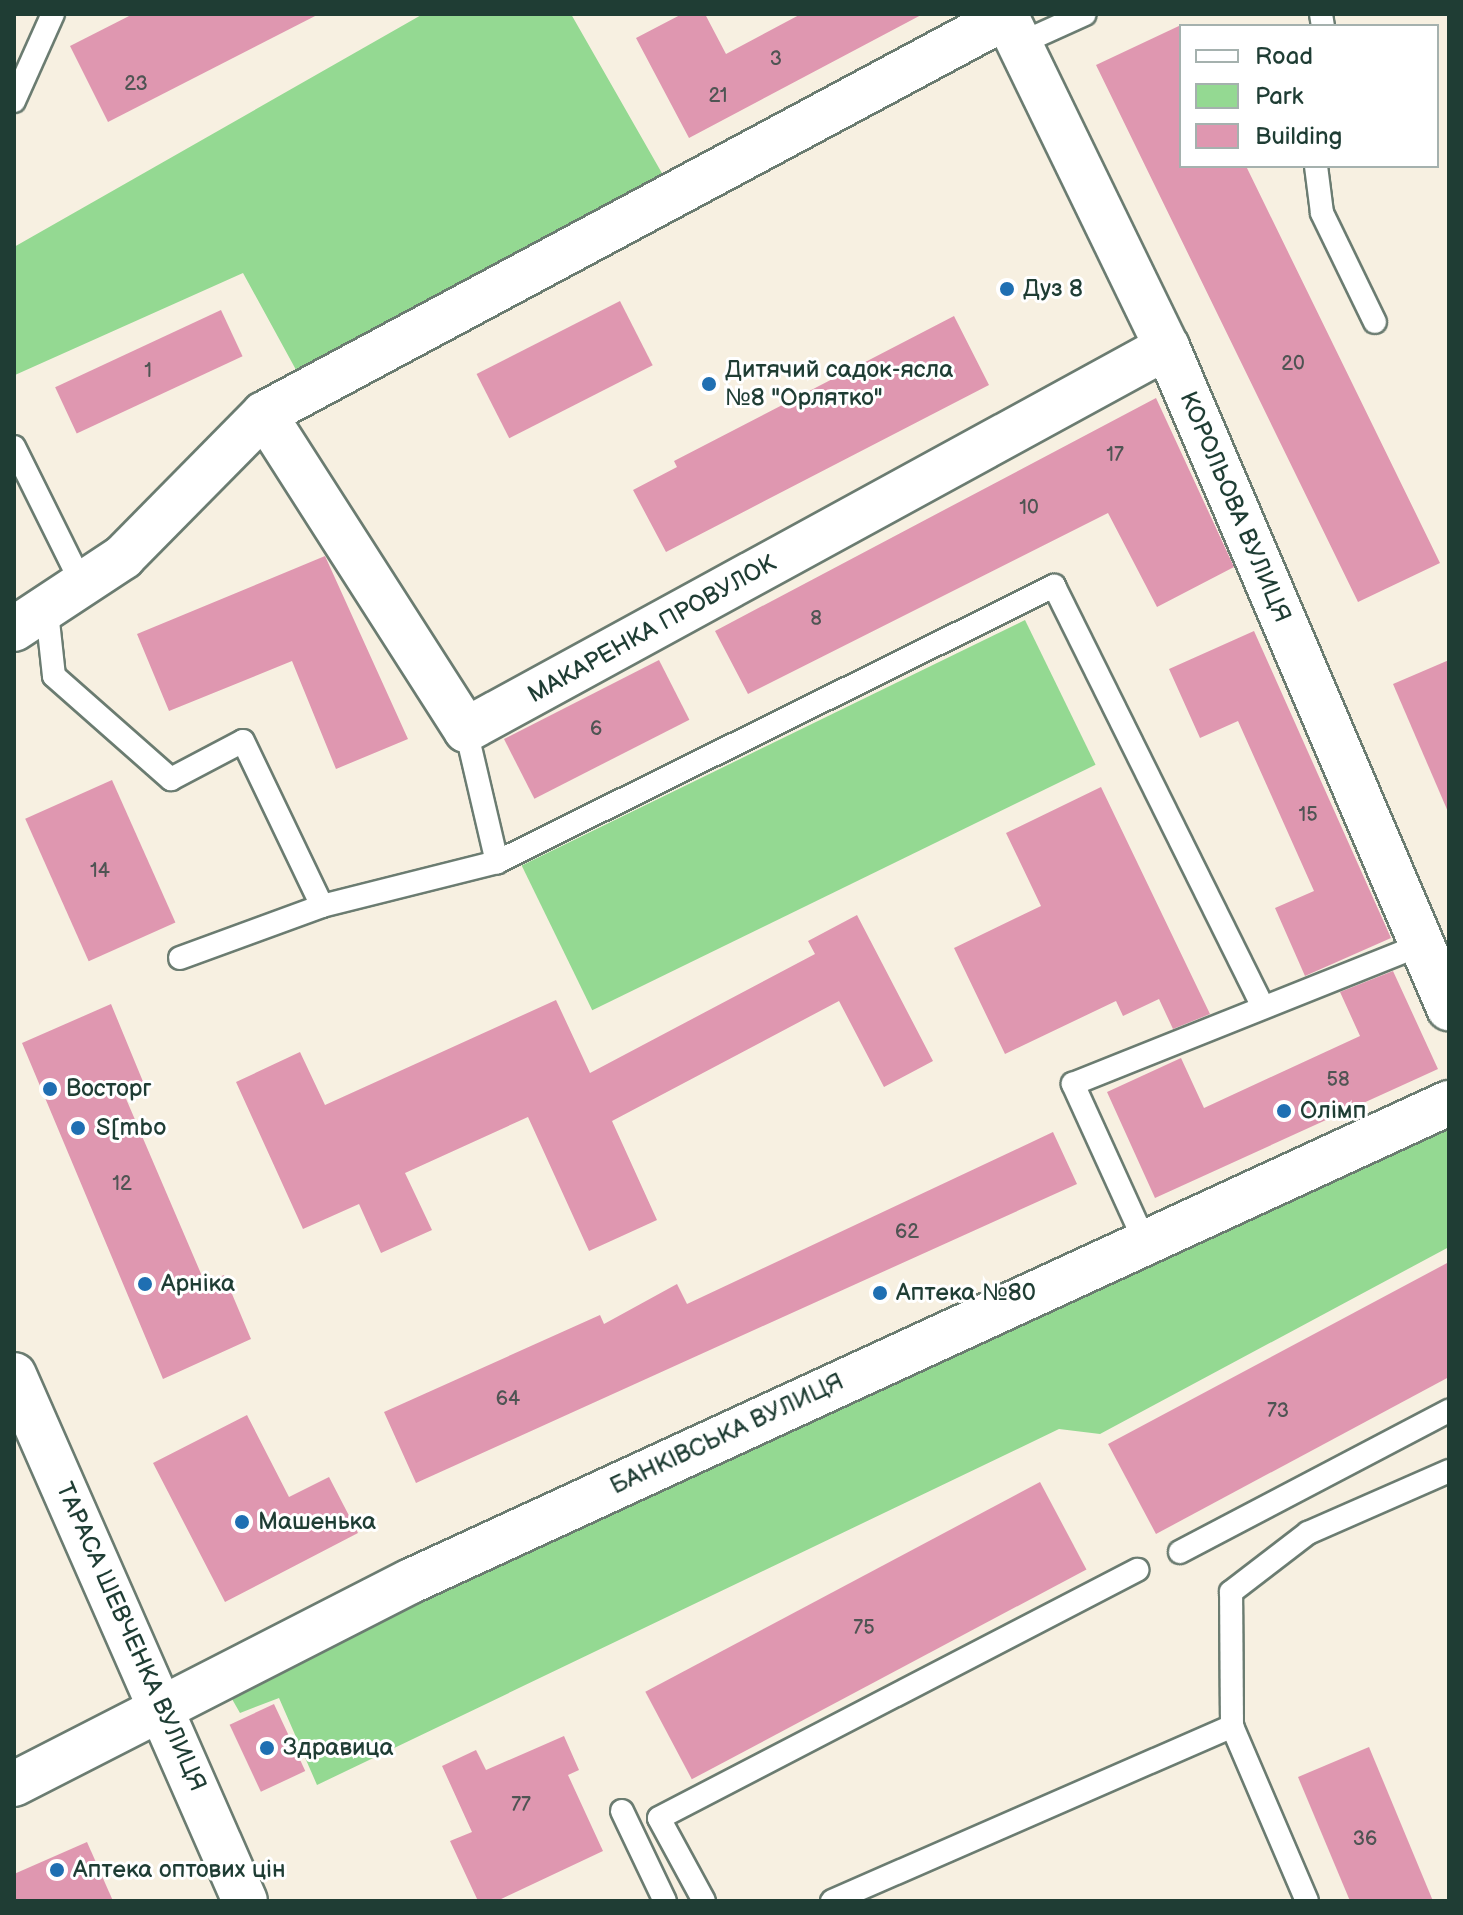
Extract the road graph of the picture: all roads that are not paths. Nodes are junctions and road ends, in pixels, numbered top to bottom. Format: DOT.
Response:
graph roads {
  1 [pos="53,14"];
  2 [pos="1085,14"];
  3 [pos="1010,25"];
  4 [pos="14,101"];
  5 [pos="1316,168"];
  6 [pos="1375,322"];
  7 [pos="1167,347"];
  8 [pos="264,414"];
  9 [pos="14,447"];
  10 [pos="81,582"];
  11 [pos="14,629"];
  12 [pos="466,730"];
  13 [pos="497,862"];
  14 [pos="322,906"];
  15 [pos="1423,944"];
  16 [pos="180,958"];
  17 [pos="1263,1007"];
  18 [pos="1449,1008"];
  19 [pos="1449,1103"];
  20 [pos="1145,1242"];
  21 [pos="14,1375"];
  22 [pos="1449,1411"];
  23 [pos="1449,1471"];
  24 [pos="1180,1552"];
  25 [pos="1137,1570"];
  26 [pos="164,1705"];
  27 [pos="1232,1726"];
  28 [pos="14,1784"];
  29 [pos="622,1811"];
  30 [pos="245,1901"];
  31 [pos="665,1901"];
  32 [pos="704,1901"];
  33 [pos="832,1901"];
  34 [pos="1307,1901"];
  1 -- 4 [label="lane"];
  2 -- 3 [label="lane"];
  3 -- 7 [label="street, КОРОЛЬОВА ВУЛИЦЯ"];
  3 -- 8 [label="street"];
  5 -- 6 [label="lane"];
  7 -- 12 [label="street, МАКАРЕНКА ПРОВУЛОК"];
  7 -- 15 [label="street, КОРОЛЬОВА ВУЛИЦЯ"];
  8 -- 10 [label="street"];
  8 -- 12 [label="street"];
  9 -- 10 [label="lane"];
  10 -- 11 [label="street"];
  10 -- 14 [label="lane"];
  12 -- 13 [label="lane"];
  13 -- 14 [label="lane"];
  13 -- 17 [label="lane"];
  14 -- 16 [label="lane"];
  15 -- 17 [label="lane"];
  15 -- 18 [label="street, КОРОЛЬОВА ВУЛИЦЯ"];
  17 -- 20 [label="lane"];
  19 -- 20 [label="street, БАНКІВСЬКА ВУЛИЦЯ"];
  20 -- 26 [label="street, БАНКІВСЬКА ВУЛИЦЯ"];
  21 -- 26 [label="street, ТАРАСА ШЕВЧЕНКА ВУЛИЦЯ"];
  22 -- 24 [label="lane"];
  23 -- 27 [label="lane"];
  25 -- 32 [label="lane"];
  26 -- 28 [label="street, БАНКІВСЬКА ВУЛИЦЯ"];
  26 -- 30 [label="street, ТАРАСА ШЕВЧЕНКА ВУЛИЦЯ"];
  27 -- 33 [label="lane"];
  27 -- 34 [label="lane"];
  29 -- 31 [label="lane"];
}
